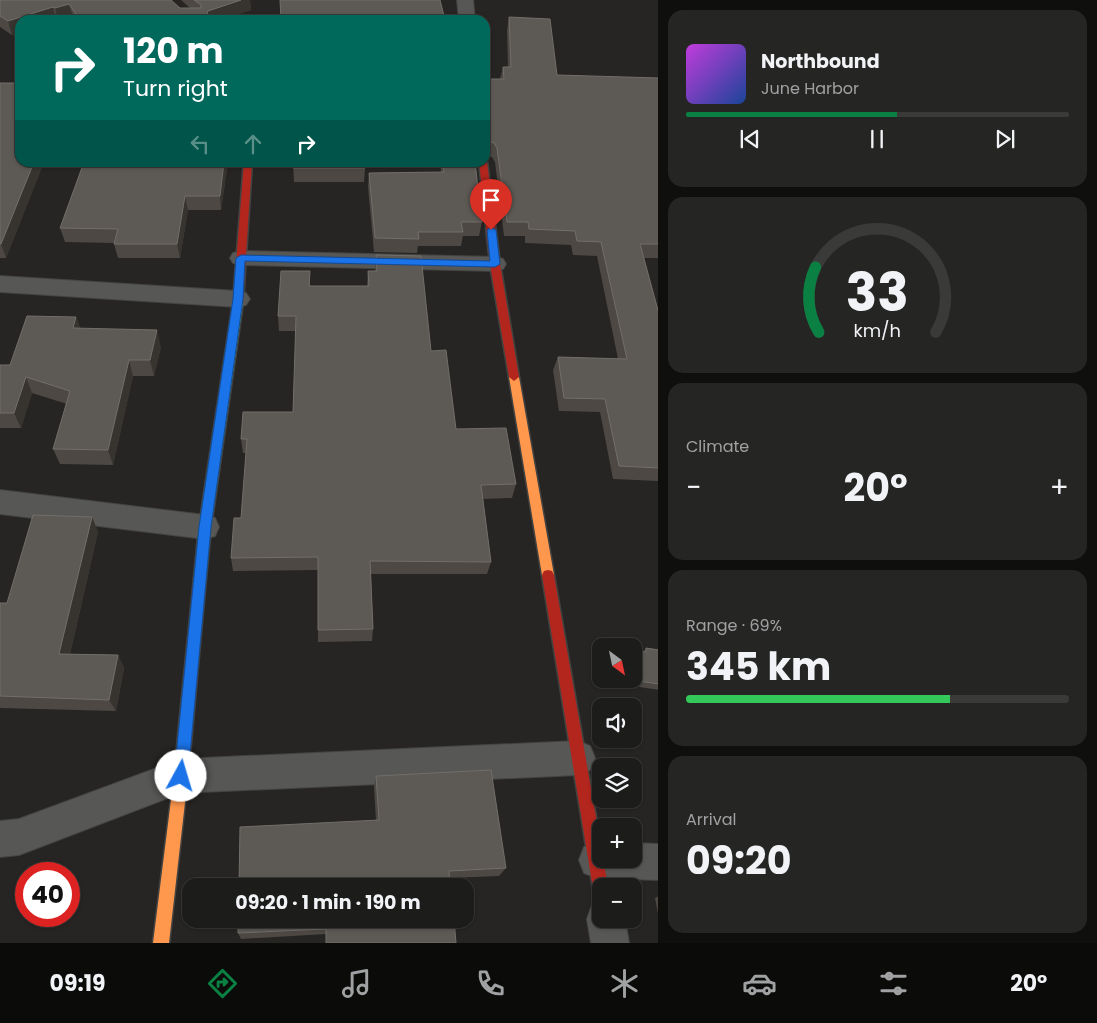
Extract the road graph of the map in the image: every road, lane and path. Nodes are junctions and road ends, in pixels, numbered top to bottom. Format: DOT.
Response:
graph roads {
  1 [pos="465,0"];
  2 [pos="466,15"];
  3 [pos="248,167"];
  4 [pos="485,167"];
  5 [pos="241,258"];
  6 [pos="495,264"];
  7 [pos="0,284"];
  8 [pos="238,299"];
  9 [pos="0,502"];
  10 [pos="205,527"];
  11 [pos="578,758"];
  12 [pos="181,776"];
  13 [pos="0,839"];
  14 [pos="658,862"];
  15 [pos="599,874"];
  16 [pos="608,928"];
  17 [pos="161,943"];
  18 [pos="610,943"];
  1 -- 2 [label="street"];
  3 -- 5 [label="street"];
  4 -- 6 [label="street"];
  5 -- 6 [label="street"];
  5 -- 8 [label="street"];
  6 -- 11 [label="street"];
  7 -- 8 [label="street"];
  8 -- 10 [label="street"];
  9 -- 10 [label="street"];
  10 -- 12 [label="street"];
  11 -- 12 [label="street"];
  11 -- 15 [label="street"];
  12 -- 13 [label="street"];
  12 -- 17 [label="street"];
  14 -- 15 [label="street"];
  16 -- 18 [label="street"];
}
